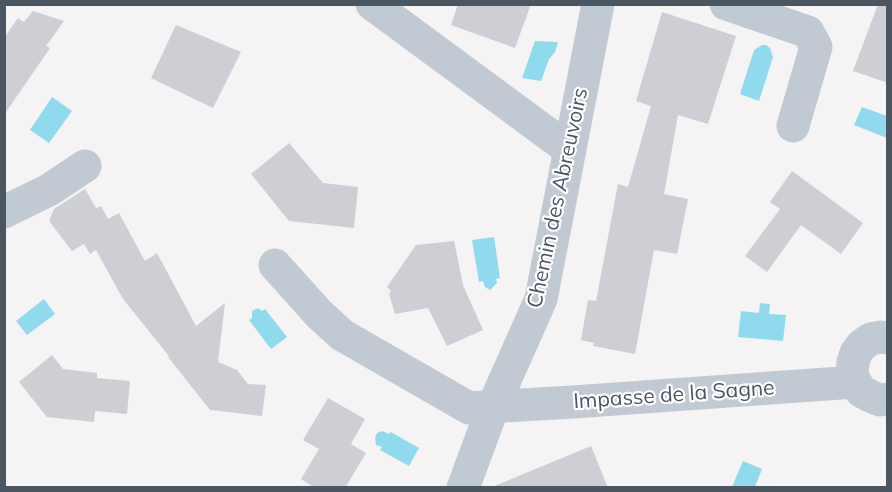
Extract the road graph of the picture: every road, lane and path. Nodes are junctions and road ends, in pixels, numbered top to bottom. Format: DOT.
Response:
graph roads {
  1 [pos="372,4"];
  2 [pos="598,4"];
  3 [pos="726,4"];
  4 [pos="793,126"];
  5 [pos="570,150"];
  6 [pos="85,166"];
  7 [pos="4,212"];
  8 [pos="275,265"];
  9 [pos="888,338"];
  10 [pos="855,382"];
  11 [pos="888,399"];
  12 [pos="493,407"];
  13 [pos="463,488"];
  1 -- 5 [label="street"];
  2 -- 5 [label="street, Chemin des Abreuvoirs"];
  3 -- 4 [label="street"];
  5 -- 12 [label="street, Chemin des Abreuvoirs"];
  6 -- 7 [label="street"];
  8 -- 12 [label="street, Impasse de la Sagne"];
  9 -- 10 [label="street"];
  10 -- 11 [label="street"];
  10 -- 12 [label="street, Impasse de la Sagne"];
  12 -- 13 [label="street, Chemin des Abreuvoirs"];
}
